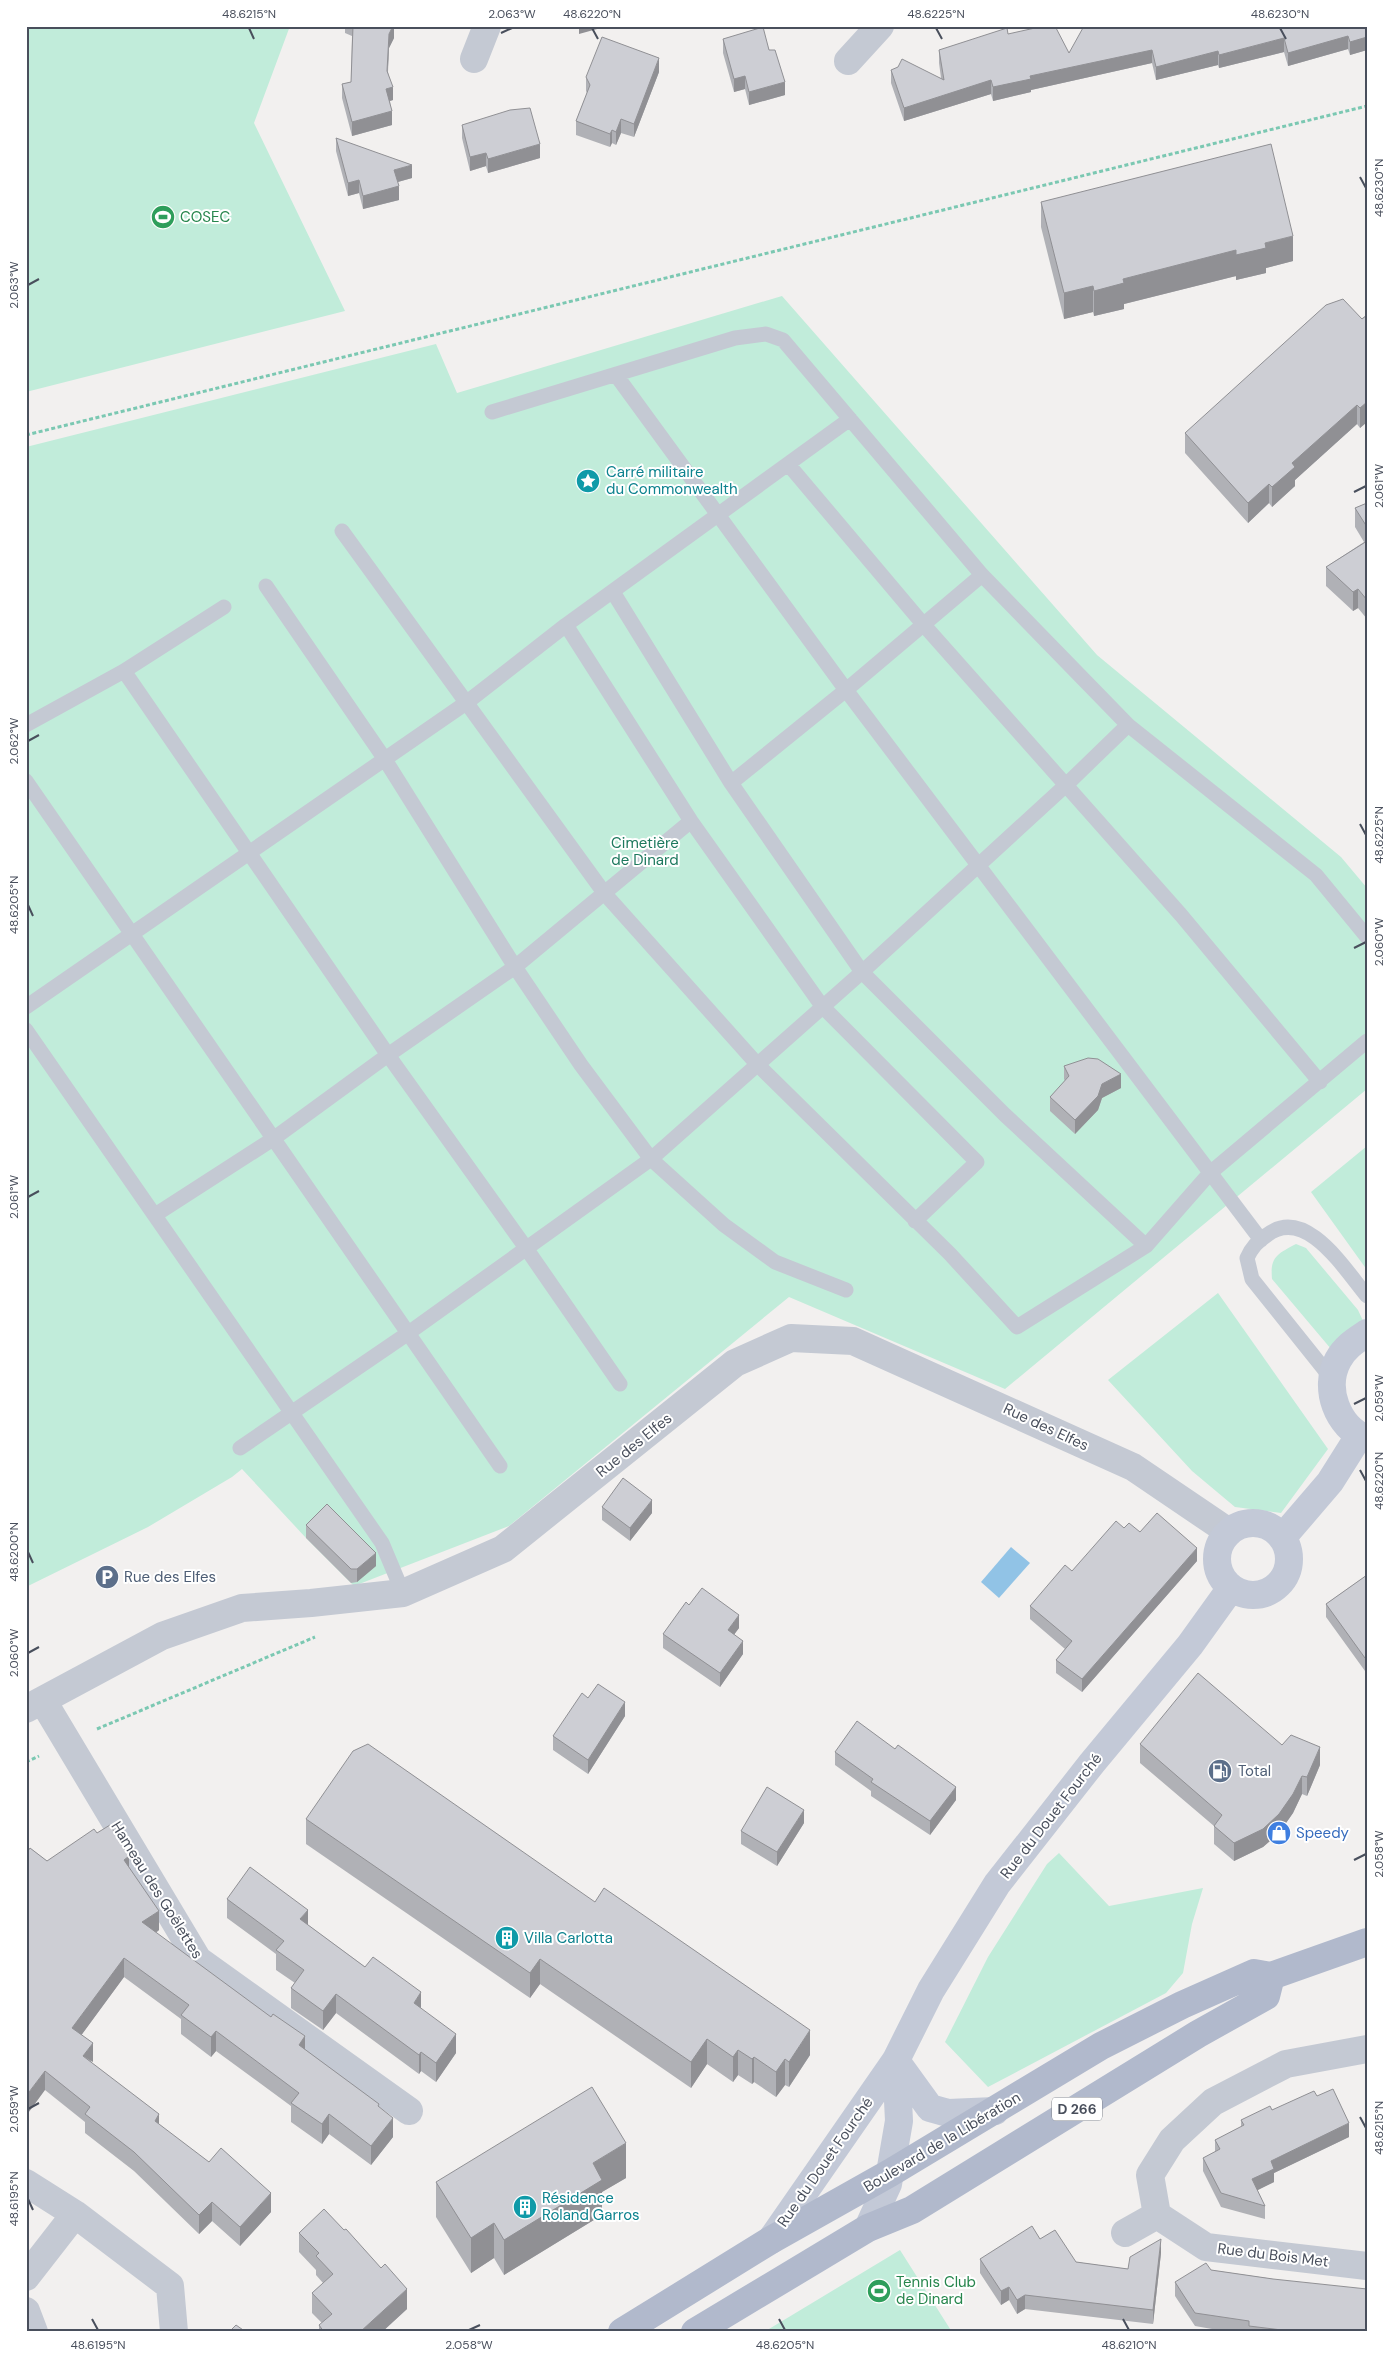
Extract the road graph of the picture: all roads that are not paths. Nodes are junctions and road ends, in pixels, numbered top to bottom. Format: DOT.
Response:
graph roads {
  1 [pos="487,26"];
  2 [pos="880,26"];
  3 [pos="474,59"];
  4 [pos="848,61"];
  5 [pos="616,375"];
  6 [pos="492,412"];
  7 [pos="850,419"];
  8 [pos="788,464"];
  9 [pos="718,515"];
  10 [pos="342,531"];
  11 [pos="982,575"];
  12 [pos="266,586"];
  13 [pos="613,592"];
  14 [pos="224,607"];
  15 [pos="923,624"];
  16 [pos="566,625"];
  17 [pos="124,671"];
  18 [pos="846,690"];
  19 [pos="466,703"];
  20 [pos="26,725"];
  21 [pos="1128,725"];
  22 [pos="384,758"];
  23 [pos="26,781"];
  24 [pos="731,783"];
  25 [pos="1066,785"];
  26 [pos="691,822"];
  27 [pos="248,852"];
  28 [pos="979,866"];
  29 [pos="604,894"];
  30 [pos="131,935"];
  31 [pos="1367,937"];
  32 [pos="514,968"];
  33 [pos="862,972"];
  34 [pos="822,1006"];
  35 [pos="26,1007"];
  36 [pos="26,1030"];
  37 [pos="1367,1042"];
  38 [pos="388,1055"];
  39 [pos="757,1064"];
  40 [pos="1320,1082"];
  41 [pos="273,1139"];
  42 [pos="651,1159"];
  43 [pos="1210,1173"];
  44 [pos="155,1215"];
  45 [pos="915,1221"];
  46 [pos="1261,1240"];
  47 [pos="1146,1246"];
  48 [pos="526,1248"];
  49 [pos="846,1290"];
  50 [pos="1367,1296"];
  51 [pos="1367,1333"];
  52 [pos="408,1334"];
  53 [pos="1332,1379"];
  54 [pos="620,1384"];
  55 [pos="294,1413"];
  56 [pos="1363,1437"];
  57 [pos="240,1448"];
  58 [pos="500,1466"];
  59 [pos="1229,1532"];
  60 [pos="1282,1538"];
  61 [pos="1231,1588"];
  62 [pos="404,1593"];
  63 [pos="34,1705"];
  64 [pos="1367,1942"];
  65 [pos="1271,1976"];
  66 [pos="1367,2049"];
  67 [pos="896,2060"];
  68 [pos="410,2111"];
  69 [pos="995,2111"];
  70 [pos="890,2173"];
  71 [pos="26,2183"];
  72 [pos="75,2214"];
  73 [pos="1157,2215"];
  74 [pos="868,2228"];
  75 [pos="1125,2233"];
  76 [pos="772,2240"];
  77 [pos="1367,2266"];
  78 [pos="26,2277"];
  79 [pos="26,2311"];
  80 [pos="34,2332"];
  81 [pos="174,2332"];
  82 [pos="622,2332"];
  83 [pos="695,2332"];
  1 -- 3 [label="street"];
  2 -- 4 [label="street"];
  5 -- 6 [label="lane"];
  5 -- 7 [label="lane"];
  5 -- 9 [label="lane"];
  7 -- 8 [label="lane"];
  7 -- 11 [label="lane"];
  8 -- 9 [label="lane"];
  8 -- 15 [label="lane"];
  9 -- 13 [label="lane"];
  9 -- 18 [label="lane"];
  10 -- 19 [label="lane"];
  11 -- 15 [label="lane"];
  11 -- 21 [label="lane"];
  12 -- 22 [label="lane"];
  13 -- 16 [label="lane"];
  13 -- 24 [label="lane"];
  14 -- 17 [label="lane"];
  15 -- 18 [label="lane"];
  15 -- 25 [label="lane"];
  16 -- 19 [label="lane"];
  16 -- 26 [label="lane"];
  17 -- 20 [label="lane"];
  17 -- 27 [label="lane"];
  18 -- 24 [label="lane"];
  18 -- 28 [label="lane"];
  19 -- 22 [label="lane"];
  19 -- 29 [label="lane"];
  21 -- 25 [label="lane"];
  21 -- 31 [label="lane"];
  22 -- 27 [label="lane"];
  22 -- 32 [label="lane"];
  23 -- 30 [label="lane"];
  24 -- 33 [label="lane"];
  25 -- 28 [label="lane"];
  25 -- 40 [label="lane"];
  26 -- 29 [label="lane"];
  26 -- 34 [label="lane"];
  27 -- 30 [label="lane"];
  27 -- 38 [label="lane"];
  28 -- 33 [label="lane"];
  28 -- 43 [label="lane"];
  29 -- 32 [label="lane"];
  29 -- 39 [label="lane"];
  30 -- 35 [label="lane"];
  30 -- 41 [label="lane"];
  32 -- 38 [label="lane"];
  32 -- 42 [label="lane"];
  33 -- 34 [label="lane"];
  33 -- 47 [label="lane"];
  34 -- 39 [label="lane"];
  34 -- 45 [label="lane"];
  36 -- 44 [label="lane"];
  37 -- 40 [label="lane"];
  38 -- 41 [label="lane"];
  38 -- 48 [label="lane"];
  39 -- 42 [label="lane"];
  39 -- 45 [label="lane"];
  40 -- 43 [label="lane"];
  41 -- 44 [label="lane"];
  41 -- 52 [label="lane"];
  42 -- 48 [label="lane"];
  42 -- 49 [label="lane"];
  43 -- 46 [label="lane"];
  43 -- 47 [label="lane"];
  44 -- 55 [label="lane"];
  45 -- 47 [label="lane"];
  46 -- 50 [label="lane"];
  46 -- 53 [label="lane"];
  48 -- 52 [label="lane"];
  48 -- 54 [label="lane"];
  51 -- 53 [label="main road"];
  52 -- 55 [label="lane"];
  52 -- 58 [label="lane"];
  53 -- 56 [label="main road"];
  55 -- 57 [label="lane"];
  55 -- 62 [label="lane"];
  56 -- 60 [label="main road"];
  59 -- 60 [label="main road"];
  59 -- 61 [label="main road"];
  59 -- 62 [label="street, Rue des Elfes"];
  60 -- 61 [label="main road"];
  61 -- 67 [label="main road, Rue du Douet Fourché"];
  62 -- 63 [label="street, Rue des Elfes"];
  63 -- 68 [label="street, Hameau des Goëlettes"];
  64 -- 65 [label="main road, Boulevard de la Libération / D 266"];
  65 -- 69 [label="main road, Boulevard de la Libération / D 266"];
  65 -- 74 [label="main road, D 266"];
  66 -- 73 [label="street"];
  67 -- 69 [label="main road"];
  67 -- 70 [label="main road, Rue du Douet Fourché"];
  67 -- 76 [label="main road, Rue du Douet Fourché"];
  69 -- 70 [label="main road, Boulevard de la Libération / D 266"];
  70 -- 74 [label="main road, Rue du Douet Fourché"];
  70 -- 76 [label="main road, Boulevard de la Libération / D 266"];
  71 -- 72 [label="street"];
  72 -- 78 [label="street"];
  72 -- 81 [label="street"];
  73 -- 75 [label="street"];
  73 -- 77 [label="street, Rue du Bois Met"];
  74 -- 83 [label="main road, D 266"];
  76 -- 82 [label="main road, Boulevard de la Libération / D 266"];
  79 -- 80 [label="street"];
}
